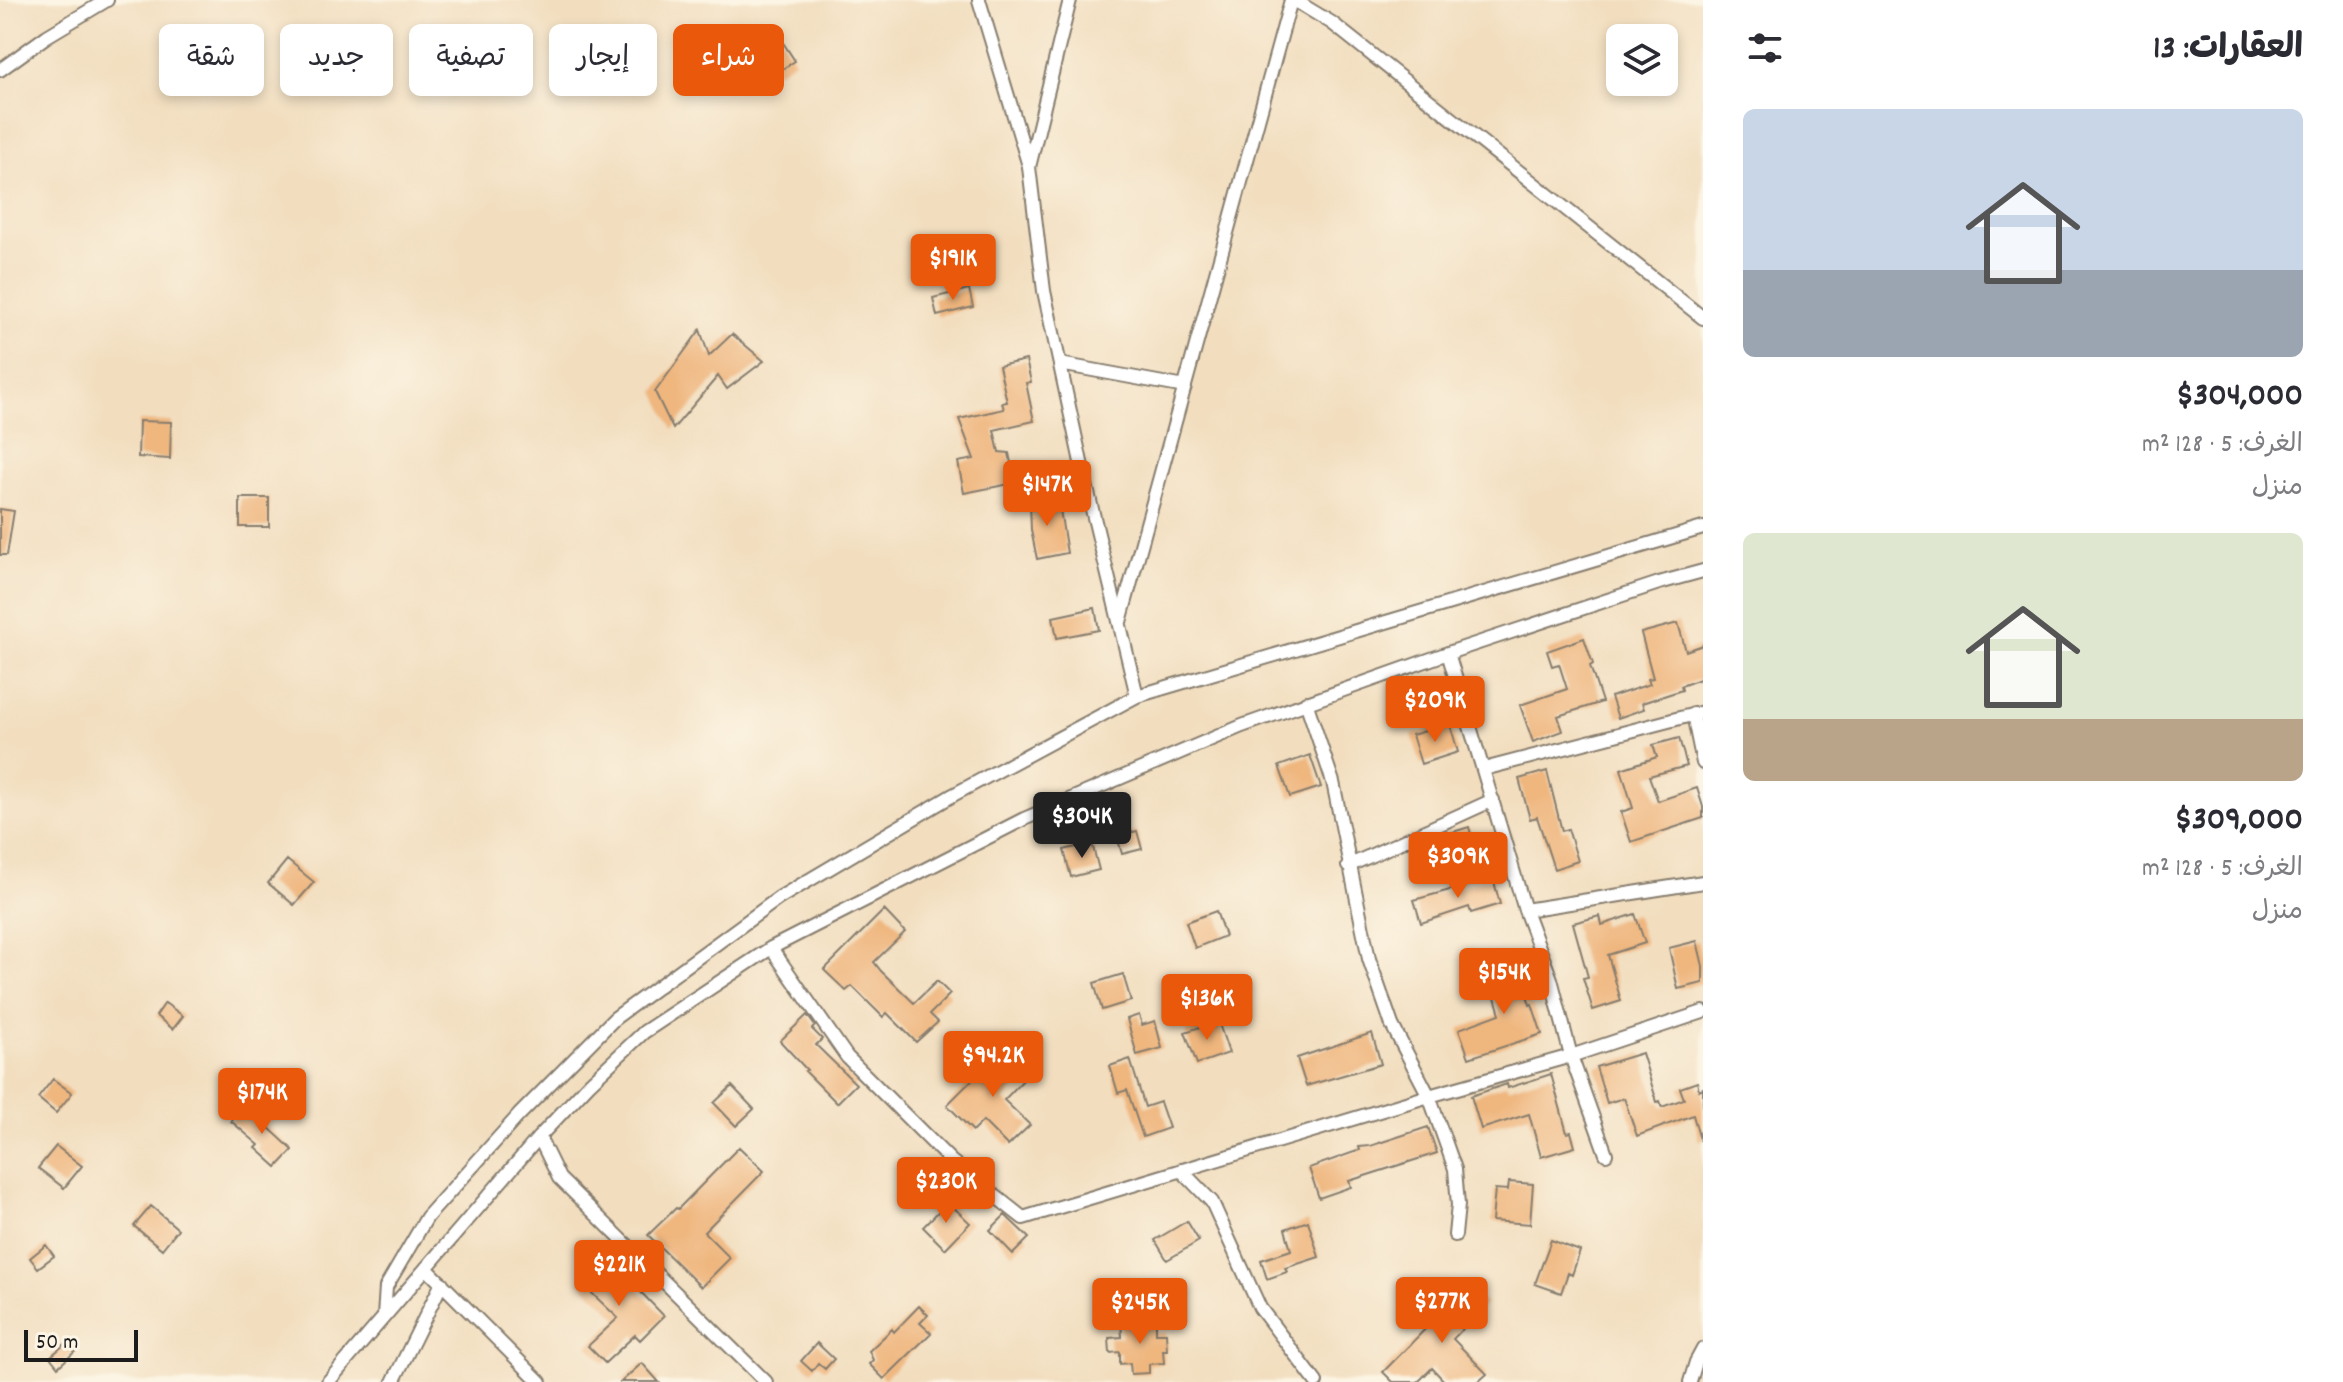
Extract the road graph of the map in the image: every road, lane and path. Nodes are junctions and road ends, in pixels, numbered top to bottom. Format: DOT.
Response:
graph roads {
  1 [pos="107,0"];
  2 [pos="979,0"];
  3 [pos="1070,0"];
  4 [pos="1292,0"];
  5 [pos="0,70"];
  6 [pos="1029,167"];
  7 [pos="1703,318"];
  8 [pos="1060,364"];
  9 [pos="1185,387"];
  10 [pos="1703,528"];
  11 [pos="1703,571"];
  12 [pos="1119,622"];
  13 [pos="1448,653"];
  14 [pos="1137,696"];
  15 [pos="1306,702"];
  16 [pos="1698,713"];
  17 [pos="1703,763"];
  18 [pos="1484,769"];
  19 [pos="1493,800"];
  20 [pos="1348,866"];
  21 [pos="1703,882"];
  22 [pos="1525,910"];
  23 [pos="771,948"];
  24 [pos="1703,1012"];
  25 [pos="1571,1056"];
  26 [pos="1429,1096"];
  27 [pos="539,1137"];
  28 [pos="1606,1154"];
  29 [pos="1181,1170"];
  30 [pos="1455,1235"];
  31 [pos="426,1268"];
  32 [pos="442,1283"];
  33 [pos="384,1317"];
  34 [pos="1703,1349"];
  35 [pos="328,1382"];
  36 [pos="393,1382"];
  37 [pos="540,1382"];
  38 [pos="766,1382"];
  39 [pos="1316,1382"];
  40 [pos="1690,1382"];
  1 -- 5 [label="street"];
  2 -- 6 [label="street"];
  3 -- 6 [label="street"];
  4 -- 7 [label="street"];
  4 -- 9 [label="street"];
  6 -- 8 [label="street"];
  8 -- 9 [label="street"];
  8 -- 12 [label="street"];
  9 -- 12 [label="street"];
  10 -- 14 [label="street"];
  11 -- 13 [label="street"];
  12 -- 14 [label="street"];
  13 -- 15 [label="street"];
  13 -- 18 [label="street"];
  14 -- 33 [label="street"];
  15 -- 20 [label="street"];
  15 -- 23 [label="street"];
  16 -- 17 [label="street"];
  16 -- 18 [label="street"];
  18 -- 19 [label="street"];
  19 -- 20 [label="street"];
  19 -- 22 [label="street"];
  20 -- 26 [label="street"];
  21 -- 22 [label="street"];
  22 -- 25 [label="street"];
  23 -- 27 [label="street"];
  23 -- 29 [label="street"];
  24 -- 25 [label="street"];
  25 -- 26 [label="street"];
  25 -- 28 [label="street"];
  26 -- 29 [label="street"];
  26 -- 30 [label="street"];
  27 -- 31 [label="street"];
  27 -- 38 [label="street"];
  29 -- 39 [label="street"];
  31 -- 32 [label="street"];
  31 -- 33 [label="street"];
  32 -- 36 [label="street"];
  32 -- 37 [label="street"];
  33 -- 35 [label="street"];
  34 -- 40 [label="street"];
}
